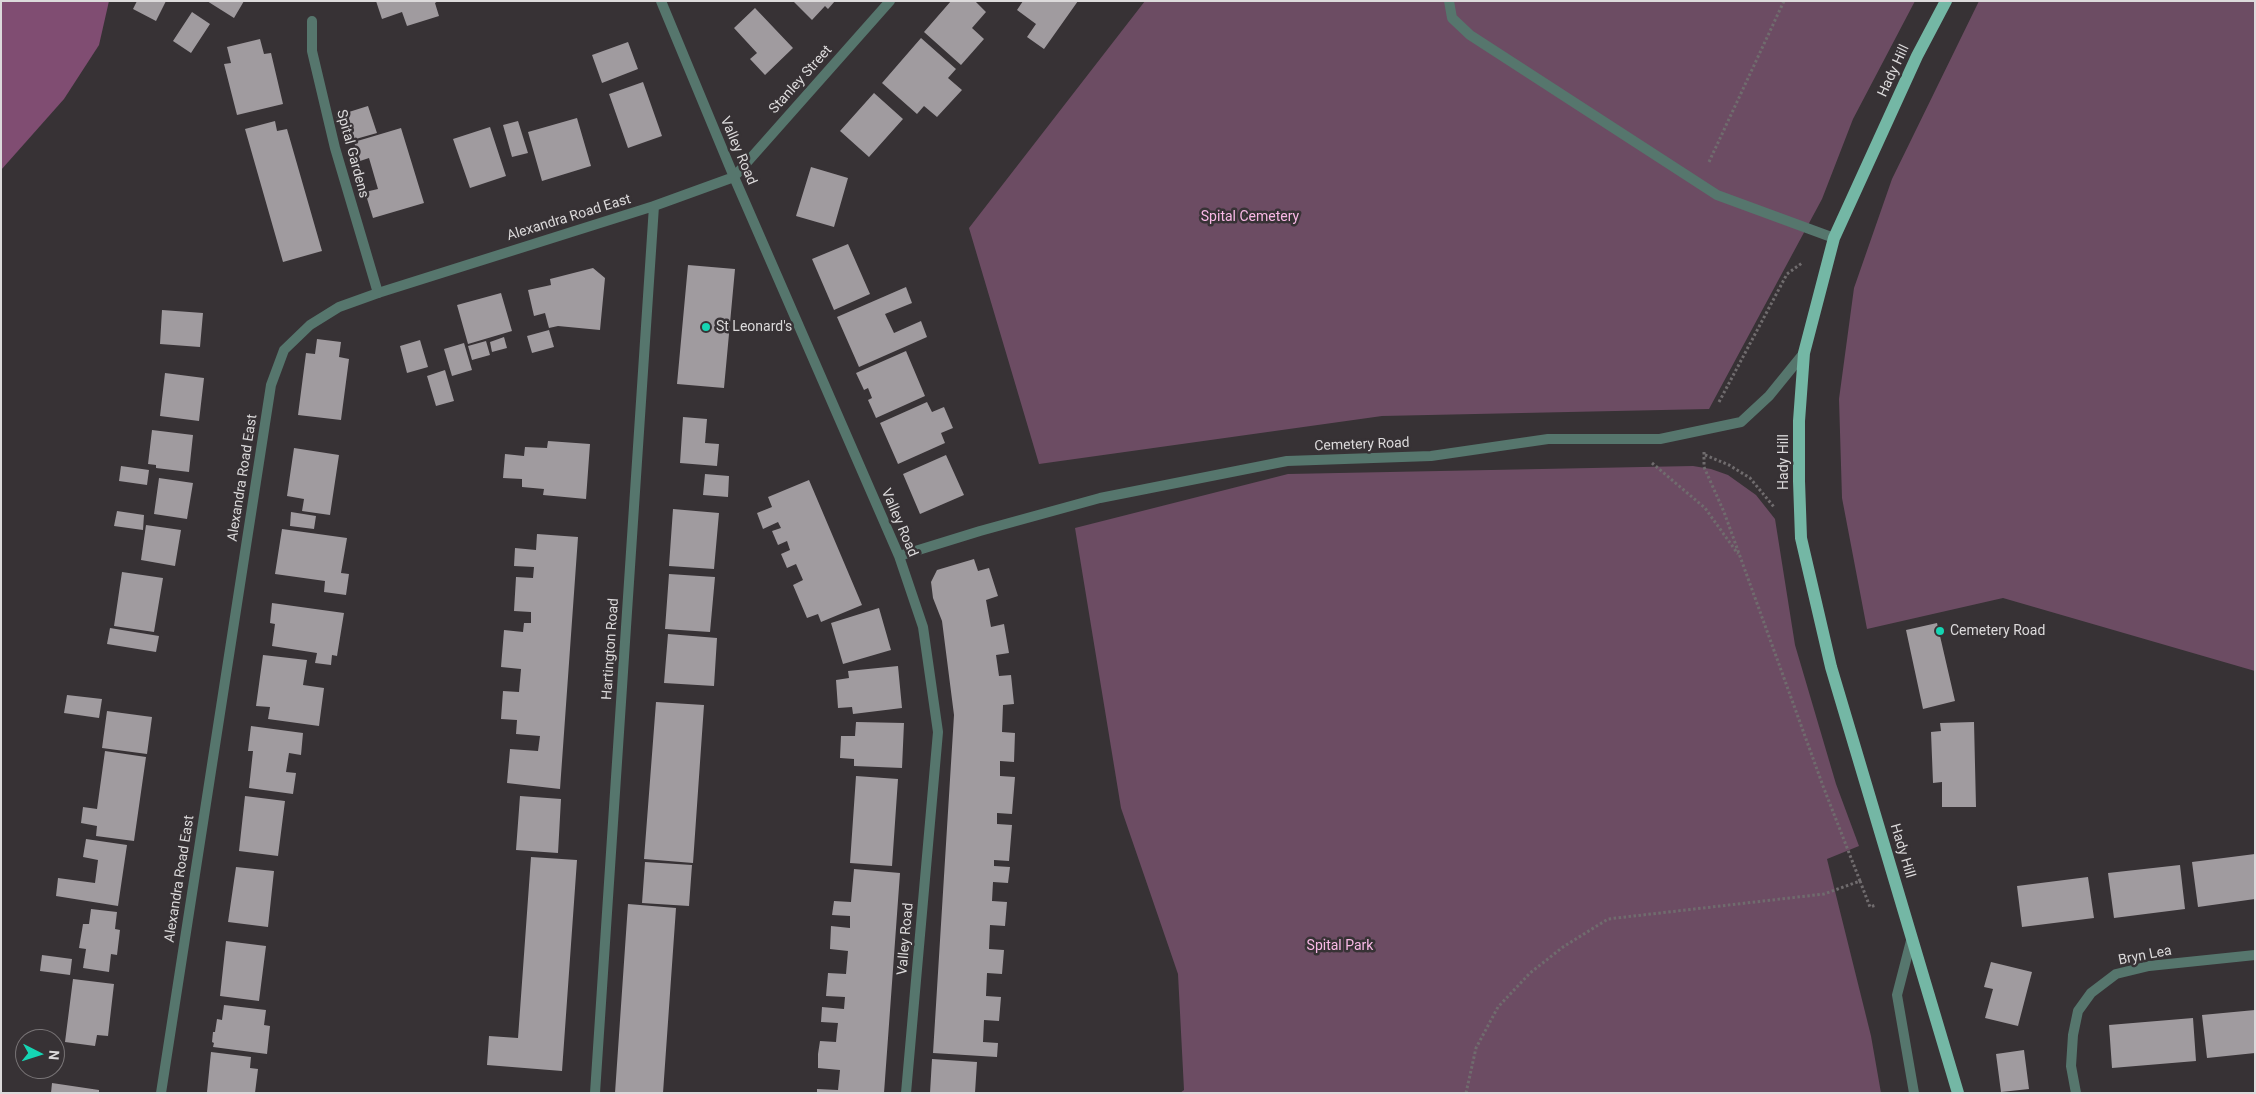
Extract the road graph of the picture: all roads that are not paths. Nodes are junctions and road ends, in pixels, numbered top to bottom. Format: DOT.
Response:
graph roads {
  1 [pos="661,1"];
  2 [pos="890,1"];
  3 [pos="1449,1"];
  4 [pos="1946,1"];
  5 [pos="312,21"];
  6 [pos="734,177"];
  7 [pos="654,206"];
  8 [pos="1834,238"];
  9 [pos="378,293"];
  10 [pos="1804,353"];
  11 [pos="900,556"];
  12 [pos="1912,936"];
  13 [pos="2255,955"];
  14 [pos="160,1093"];
  15 [pos="595,1093"];
  16 [pos="906,1093"];
  17 [pos="1914,1093"];
  18 [pos="1958,1093"];
  19 [pos="2076,1093"];
  1 -- 6 [label="street, Valley Road"];
  2 -- 6 [label="street, Stanley Street"];
  3 -- 8 [label="street"];
  4 -- 8 [label="main road, Hady Hill"];
  5 -- 9 [label="street, Spital Gardens"];
  6 -- 7 [label="street, Alexandra Road East"];
  6 -- 11 [label="street, Valley Road"];
  7 -- 9 [label="street, Alexandra Road East"];
  7 -- 15 [label="street, Hartington Road"];
  8 -- 10 [label="main road, Hady Hill"];
  9 -- 14 [label="street, Alexandra Road East"];
  10 -- 11 [label="street, Cemetery Road"];
  10 -- 12 [label="main road, Hady Hill"];
  11 -- 16 [label="street, Valley Road"];
  12 -- 17 [label="street"];
  12 -- 18 [label="main road, Hady Hill"];
  13 -- 19 [label="street, Bryn Lea"];
}
